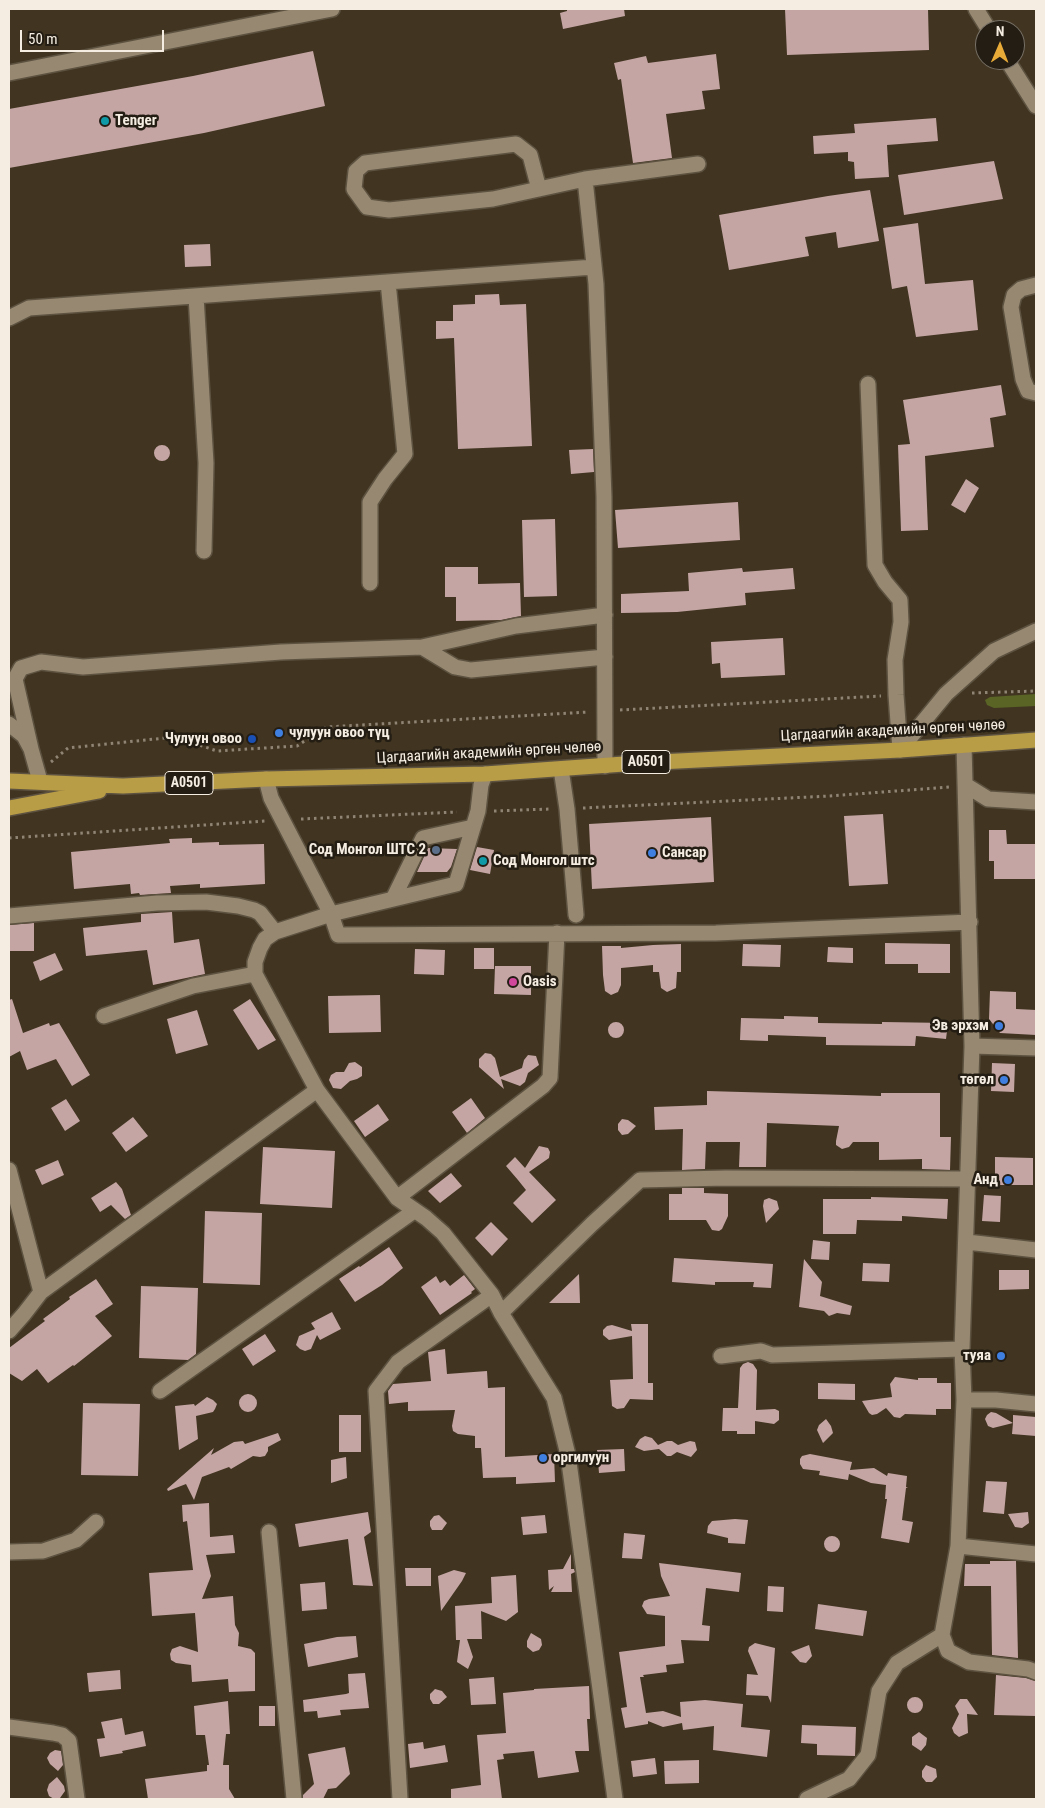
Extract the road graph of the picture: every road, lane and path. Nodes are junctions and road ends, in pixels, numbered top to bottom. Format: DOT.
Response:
graph roads {
  1 [pos="332,9"];
  2 [pos="976,9"];
  3 [pos="983,20"];
  4 [pos="1014,70"];
  5 [pos="9,73"];
  6 [pos="1036,106"];
  7 [pos="698,164"];
  8 [pos="585,179"];
  9 [pos="539,189"];
  10 [pos="594,267"];
  11 [pos="388,282"];
  12 [pos="1036,285"];
  13 [pos="196,296"];
  14 [pos="9,318"];
  15 [pos="868,384"];
  16 [pos="1036,393"];
  17 [pos="204,550"];
  18 [pos="370,583"];
  19 [pos="605,615"];
  20 [pos="1036,631"];
  21 [pos="422,647"];
  22 [pos="605,657"];
  23 [pos="1036,691"];
  24 [pos="946,694"];
  25 [pos="896,695"];
  26 [pos="606,711"];
  27 [pos="9,724"];
  28 [pos="1036,740"];
  29 [pos="964,745"];
  30 [pos="31,749"];
  31 [pos="900,750"];
  32 [pos="35,765"];
  33 [pos="605,766"];
  34 [pos="561,769"];
  35 [pos="485,774"];
  36 [pos="266,779"];
  37 [pos="9,780"];
  38 [pos="40,781"];
  39 [pos="123,786"];
  40 [pos="967,786"];
  41 [pos="1036,802"];
  42 [pos="9,808"];
  43 [pos="567,809"];
  44 [pos="478,811"];
  45 [pos="282,820"];
  46 [pos="473,827"];
  47 [pos="9,838"];
  48 [pos="393,899"];
  49 [pos="331,914"];
  50 [pos="576,915"];
  51 [pos="9,916"];
  52 [pos="970,922"];
  53 [pos="275,932"];
  54 [pos="557,933"];
  55 [pos="255,974"];
  56 [pos="104,1016"];
  57 [pos="972,1046"];
  58 [pos="1036,1048"];
  59 [pos="318,1090"];
  60 [pos="9,1170"];
  61 [pos="966,1179"];
  62 [pos="397,1198"];
  63 [pos="414,1211"];
  64 [pos="967,1242"];
  65 [pos="1036,1250"];
  66 [pos="41,1292"];
  67 [pos="492,1295"];
  68 [pos="500,1313"];
  69 [pos="9,1331"];
  70 [pos="962,1349"];
  71 [pos="721,1356"];
  72 [pos="160,1391"];
  73 [pos="964,1400"];
  74 [pos="1036,1404"];
  75 [pos="96,1522"];
  76 [pos="270,1532"];
  77 [pos="958,1546"];
  78 [pos="9,1552"];
  79 [pos="1036,1554"];
  80 [pos="942,1634"];
  81 [pos="1036,1672"];
  82 [pos="9,1726"];
  83 [pos="77,1799"];
  84 [pos="294,1799"];
  85 [pos="400,1799"];
  86 [pos="615,1799"];
  87 [pos="807,1799"];
  1 -- 5 [label="street"];
  2 -- 3 [label="street"];
  4 -- 6 [label="street"];
  7 -- 8 [label="street"];
  8 -- 9 [label="street"];
  8 -- 10 [label="street"];
  9 -- 9 [label="street"];
  10 -- 11 [label="street"];
  10 -- 19 [label="street"];
  11 -- 13 [label="street"];
  11 -- 18 [label="street"];
  12 -- 16 [label="street"];
  13 -- 14 [label="street"];
  13 -- 17 [label="street"];
  15 -- 25 [label="street"];
  19 -- 21 [label="street"];
  19 -- 22 [label="street"];
  20 -- 24 [label="street"];
  21 -- 22 [label="street"];
  21 -- 30 [label="street"];
  22 -- 26 [label="street"];
  23 -- 24 [label="path"];
  24 -- 31 [label="street"];
  25 -- 26 [label="path"];
  25 -- 31 [label="street"];
  26 -- 32 [label="path"];
  26 -- 33 [label="street"];
  27 -- 30 [label="street"];
  28 -- 29 [label="highway, Цагдаагийн академийн өргөн чөлөө / A0501"];
  29 -- 31 [label="highway, Цагдаагийн академийн өргөн чөлөө / A0501"];
  29 -- 40 [label="street"];
  30 -- 32 [label="street"];
  31 -- 33 [label="highway, Цагдаагийн академийн өргөн чөлөө / A0501"];
  32 -- 38 [label="street"];
  33 -- 34 [label="highway, Цагдаагийн академийн өргөн чөлөө / A0501"];
  34 -- 35 [label="highway, Цагдаагийн академийн өргөн чөлөө / A0501"];
  34 -- 43 [label="street"];
  35 -- 36 [label="highway, Цагдаагийн академийн өргөн чөлөө / A0501"];
  35 -- 44 [label="street"];
  36 -- 39 [label="highway, Цагдаагийн академийн өргөн чөлөө / A0501"];
  36 -- 45 [label="street"];
  37 -- 38 [label="highway, Цагдаагийн академийн өргөн чөлөө / A0501"];
  38 -- 39 [label="highway, Цагдаагийн академийн өргөн чөлөө / A0501"];
  39 -- 42 [label="highway, Цагдаагийн академийн өргөн чөлөө / A0501"];
  40 -- 41 [label="street"];
  40 -- 43 [label="path"];
  40 -- 52 [label="street"];
  43 -- 44 [label="path"];
  43 -- 50 [label="street"];
  44 -- 45 [label="path"];
  44 -- 46 [label="street"];
  45 -- 47 [label="path"];
  45 -- 49 [label="street"];
  46 -- 48 [label="street"];
  46 -- 48 [label="street"];
  48 -- 49 [label="street"];
  49 -- 53 [label="street"];
  49 -- 54 [label="street"];
  51 -- 53 [label="street"];
  52 -- 54 [label="street"];
  52 -- 57 [label="street"];
  53 -- 55 [label="street"];
  54 -- 62 [label="street"];
  55 -- 56 [label="street"];
  55 -- 59 [label="street"];
  57 -- 58 [label="street"];
  57 -- 61 [label="street"];
  59 -- 62 [label="street"];
  59 -- 66 [label="street"];
  60 -- 66 [label="street"];
  61 -- 64 [label="street"];
  61 -- 68 [label="street"];
  62 -- 63 [label="street"];
  63 -- 67 [label="street"];
  63 -- 72 [label="street"];
  64 -- 65 [label="street"];
  64 -- 70 [label="street"];
  66 -- 69 [label="street"];
  67 -- 68 [label="street"];
  67 -- 85 [label="street"];
  68 -- 86 [label="street"];
  70 -- 71 [label="street"];
  70 -- 73 [label="street"];
  73 -- 74 [label="street"];
  73 -- 77 [label="street"];
  75 -- 78 [label="street"];
  76 -- 84 [label="street"];
  77 -- 79 [label="street"];
  77 -- 80 [label="street"];
  80 -- 81 [label="street"];
  80 -- 87 [label="street"];
  82 -- 83 [label="street"];
}
